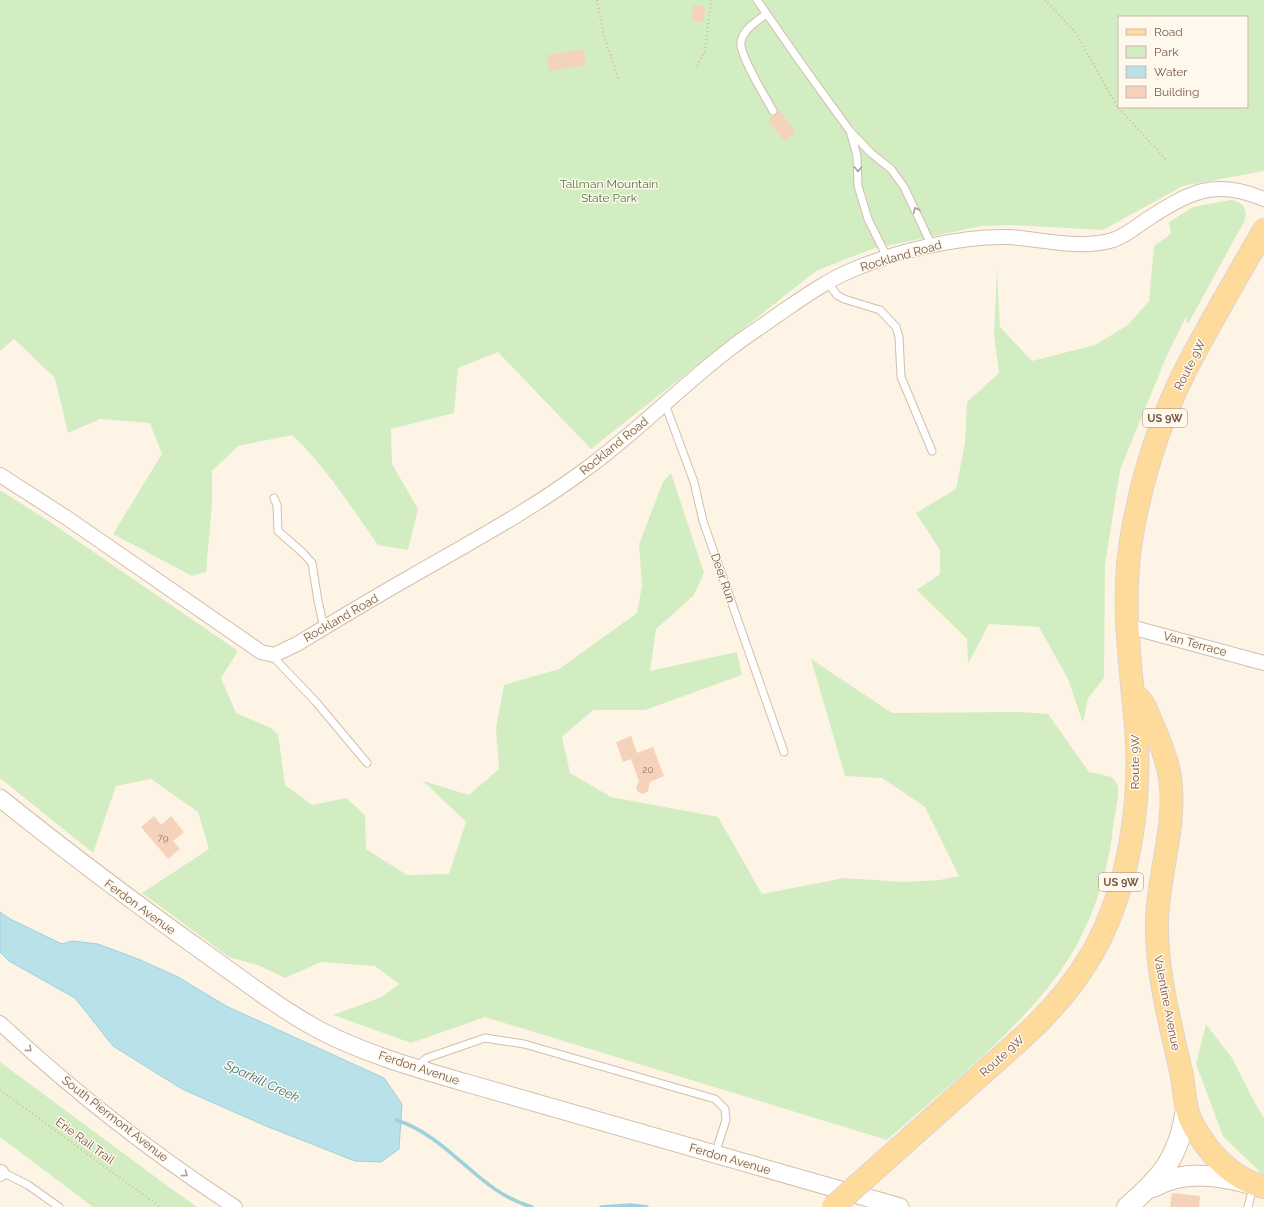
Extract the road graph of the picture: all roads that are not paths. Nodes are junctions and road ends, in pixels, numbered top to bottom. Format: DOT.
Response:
graph roads {
  1 [pos="757,0"];
  2 [pos="766,14"];
  3 [pos="773,111"];
  4 [pos="850,131"];
  5 [pos="1264,199"];
  6 [pos="1264,230"];
  7 [pos="932,246"];
  8 [pos="887,257"];
  9 [pos="827,282"];
  10 [pos="665,404"];
  11 [pos="932,451"];
  12 [pos="0,475"];
  13 [pos="274,498"];
  14 [pos="1127,626"];
  15 [pos="324,628"];
  16 [pos="274,655"];
  17 [pos="1264,663"];
  18 [pos="1132,694"];
  19 [pos="784,752"];
  20 [pos="367,763"];
  21 [pos="0,798"];
  22 [pos="0,1023"];
  23 [pos="415,1067"];
  24 [pos="1186,1110"];
  25 [pos="715,1154"];
  26 [pos="0,1172"];
  27 [pos="1259,1186"];
  28 [pos="1143,1193"];
  29 [pos="58,1207"];
  30 [pos="235,1207"];
  31 [pos="833,1207"];
  32 [pos="900,1207"];
  33 [pos="1127,1207"];
  34 [pos="1248,1207"];
  1 -- 2 [label="lane"];
  2 -- 3 [label="lane"];
  2 -- 4 [label="lane"];
  7 -- 4 [label="lane, one-way"];
  4 -- 8 [label="lane, one-way"];
  5 -- 7 [label="street, Rockland Road"];
  6 -- 14 [label="main road, Route 9W / US 9W"];
  7 -- 8 [label="street, Rockland Road"];
  8 -- 9 [label="street, Rockland Road"];
  9 -- 10 [label="street, Rockland Road"];
  9 -- 11 [label="lane"];
  10 -- 15 [label="street, Rockland Road"];
  10 -- 19 [label="lane, Deer Run"];
  12 -- 16 [label="street"];
  13 -- 15 [label="lane"];
  14 -- 17 [label="street, Van Terrace"];
  14 -- 18 [label="main road, Route 9W / US 9W"];
  15 -- 16 [label="street, Rockland Road"];
  16 -- 20 [label="lane"];
  18 -- 24 [label="main road, Valentine Avenue"];
  18 -- 31 [label="main road, Route 9W / US 9W, bridge"];
  21 -- 23 [label="street, Ferdon Avenue"];
  22 -- 30 [label="street, South Piermont Avenue, one-way"];
  23 -- 25 [label="street, Ferdon Avenue"];
  23 -- 25 [label="lane"];
  24 -- 27 [label="main road"];
  24 -- 28 [label="main road, Valentine Avenue"];
  25 -- 32 [label="street, Ferdon Avenue"];
  26 -- 29 [label="lane"];
  27 -- 28 [label="main road"];
  27 -- 34 [label="lane"];
  28 -- 33 [label="main road, Valentine Avenue"];
}
